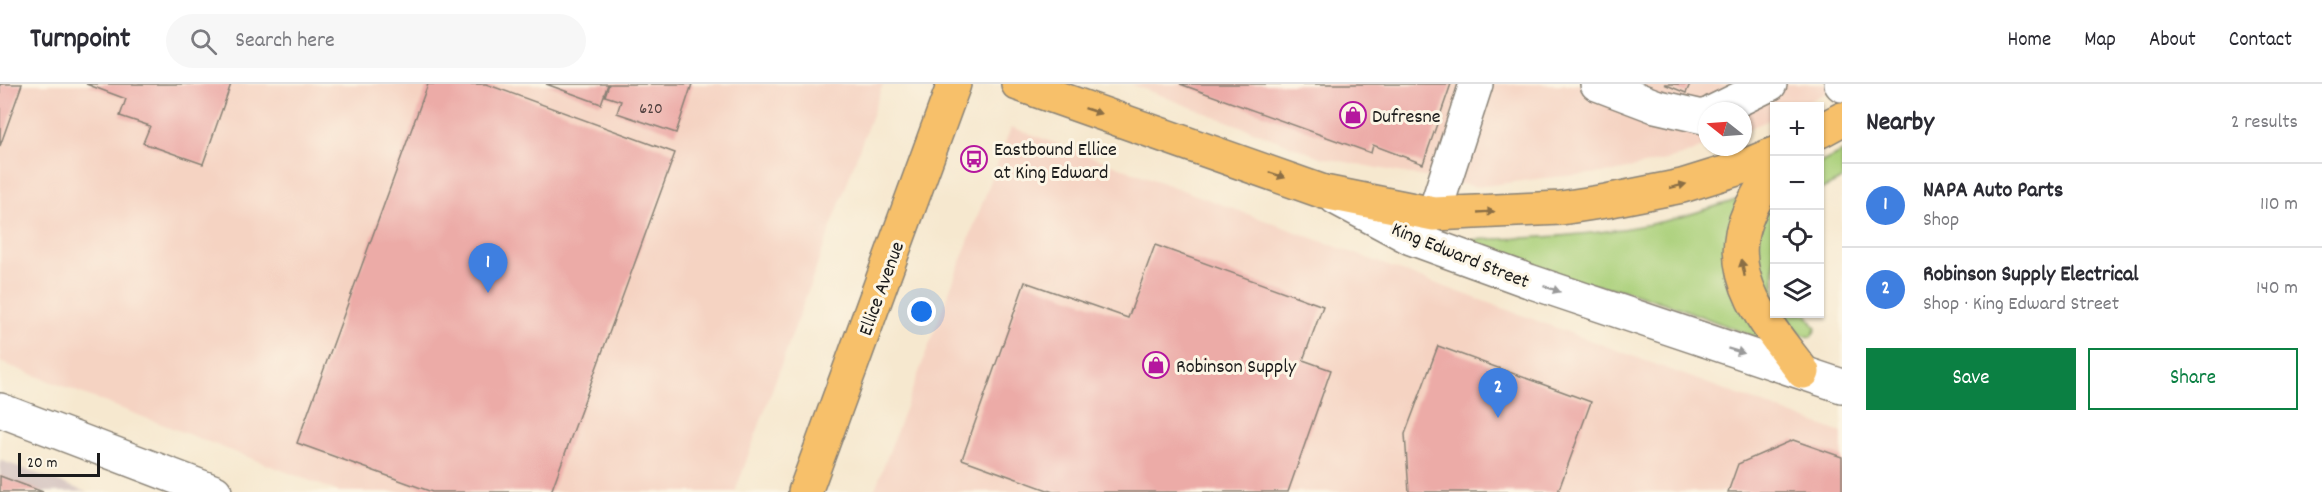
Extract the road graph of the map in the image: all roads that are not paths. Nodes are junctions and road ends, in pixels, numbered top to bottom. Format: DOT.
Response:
graph roads {
  1 [pos="954,84"];
  2 [pos="1018,84"];
  3 [pos="1476,84"];
  4 [pos="1597,84"];
  5 [pos="1770,84"];
  6 [pos="1733,102"];
  7 [pos="1698,116"];
  8 [pos="1842,118"];
  9 [pos="1824,129"];
  10 [pos="1770,156"];
  11 [pos="1770,175"];
  12 [pos="1324,192"];
  13 [pos="1434,214"];
  14 [pos="1803,372"];
  15 [pos="1842,386"];
  16 [pos="0,410"];
  17 [pos="215,492"];
  18 [pos="805,492"];
  1 -- 18 [label="main road, Ellice Avenue"];
  2 -- 12 [label="main road, King Edward Street, one-way"];
  3 -- 13 [label="street"];
  4 -- 7 [label="street"];
  5 -- 6 [label="street"];
  8 -- 9 [label="main road"];
  13 -- 10 [label="main road, one-way"];
  14 -- 11 [label="main road, one-way"];
  12 -- 13 [label="main road"];
  12 -- 14 [label="street, King Edward Street, one-way"];
  14 -- 15 [label="street, King Edward Street"];
  16 -- 17 [label="street"];
}
